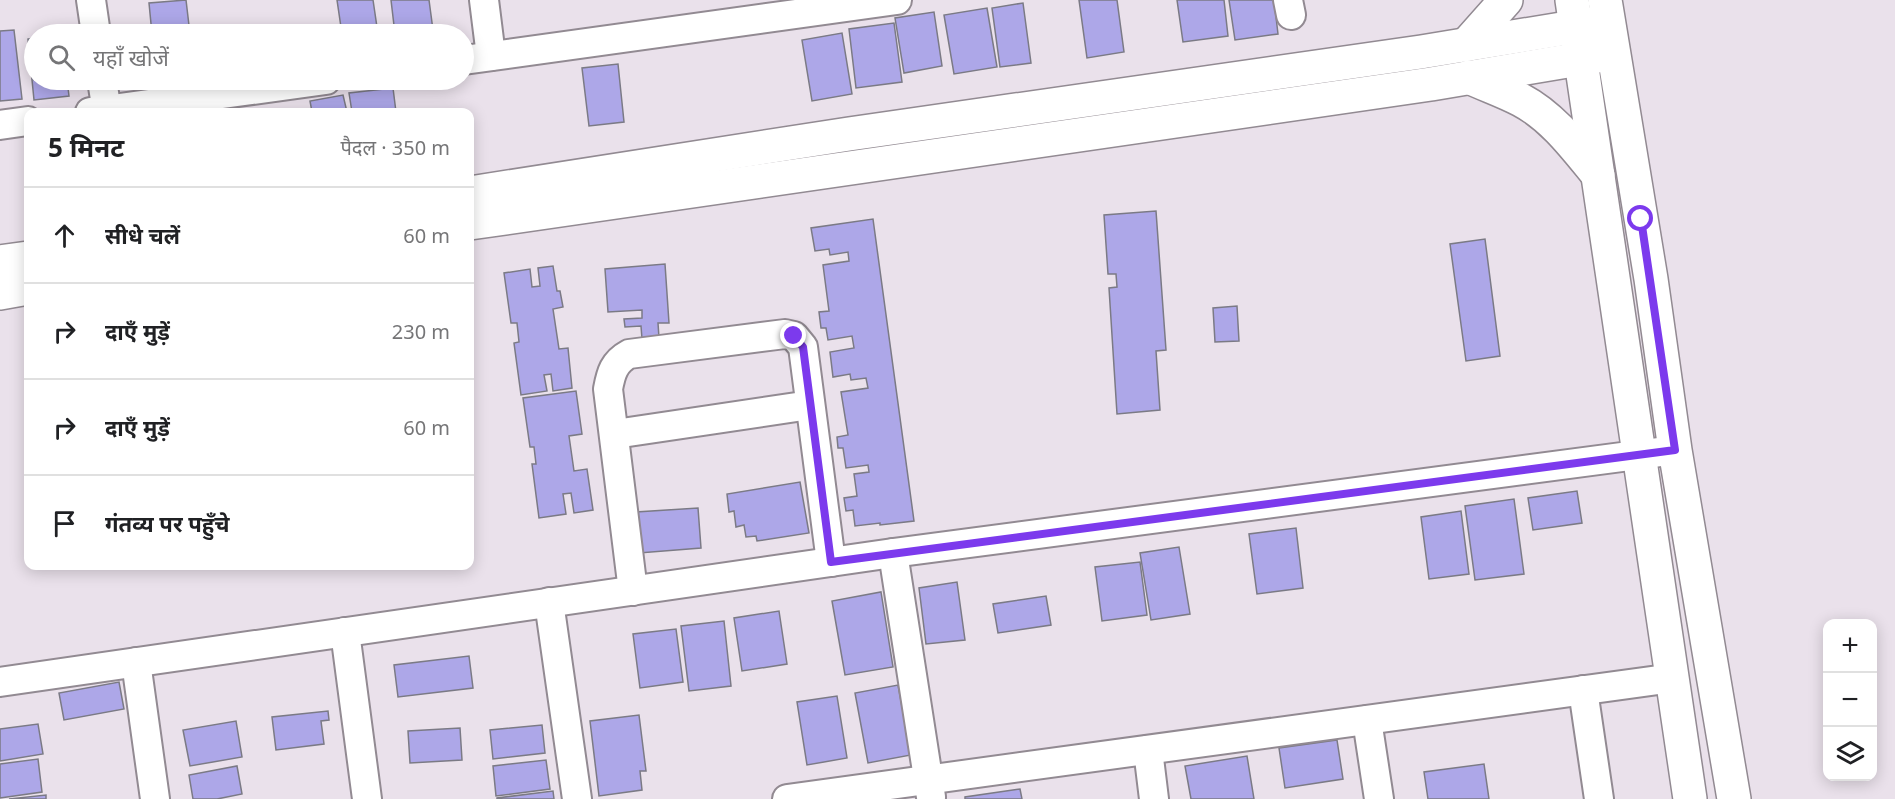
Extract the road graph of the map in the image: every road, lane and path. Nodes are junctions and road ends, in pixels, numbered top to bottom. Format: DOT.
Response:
graph roads {
  1 [pos="91,0"];
  2 [pos="484,0"];
  3 [pos="897,0"];
  4 [pos="1506,0"];
  5 [pos="1607,11"];
  6 [pos="1574,13"];
  7 [pos="95,24"];
  8 [pos="1467,44"];
  9 [pos="1613,53"];
  10 [pos="1405,54"];
  11 [pos="491,57"];
  12 [pos="474,59"];
  13 [pos="1581,59"];
  14 [pos="1469,77"];
  15 [pos="1407,87"];
  16 [pos="102,90"];
  17 [pos="256,90"];
  18 [pos="1124,95"];
  19 [pos="101,108"];
  20 [pos="129,108"];
  21 [pos="24,122"];
  22 [pos="0,125"];
  23 [pos="1128,127"];
  24 [pos="1598,175"];
  25 [pos="474,192"];
  26 [pos="474,222"];
  27 [pos="24,259"];
  28 [pos="0,262"];
  29 [pos="24,289"];
  30 [pos="0,293"];
  31 [pos="810,405"];
  32 [pos="615,434"];
  33 [pos="1675,450"];
  34 [pos="1638,455"];
  35 [pos="893,553"];
  36 [pos="831,562"];
  37 [pos="633,591"];
  38 [pos="549,602"];
  39 [pos="345,632"];
  40 [pos="136,662"];
  41 [pos="1673,678"];
  42 [pos="0,682"];
  43 [pos="1582,690"];
  44 [pos="1367,720"];
  45 [pos="1148,750"];
  46 [pos="930,789"];
  47 [pos="155,799"];
  48 [pos="367,799"];
  49 [pos="577,799"];
  50 [pos="787,799"];
  51 [pos="1154,799"];
  52 [pos="1379,799"];
  53 [pos="1599,799"];
  54 [pos="1690,799"];
  55 [pos="1734,799"];
  1 -- 7 [label="street"];
  2 -- 11 [label="street"];
  3 -- 11 [label="street"];
  4 -- 8 [label="street"];
  5 -- 6 [label="street"];
  5 -- 9 [label="street"];
  6 -- 8 [label="street"];
  6 -- 13 [label="street"];
  8 -- 10 [label="street"];
  9 -- 13 [label="street"];
  9 -- 33 [label="street"];
  10 -- 15 [label="street"];
  10 -- 18 [label="street"];
  11 -- 12 [label="street"];
  13 -- 14 [label="street"];
  13 -- 24 [label="street"];
  14 -- 15 [label="street"];
  14 -- 24 [label="street"];
  15 -- 23 [label="street"];
  16 -- 19 [label="street"];
  17 -- 20 [label="street"];
  18 -- 23 [label="street"];
  18 -- 25 [label="street"];
  21 -- 22 [label="street"];
  23 -- 26 [label="street"];
  24 -- 34 [label="street"];
  27 -- 28 [label="street"];
  29 -- 30 [label="street"];
  31 -- 32 [label="street"];
  31 -- 32 [label="street"];
  31 -- 36 [label="street"];
  32 -- 37 [label="street"];
  33 -- 34 [label="street"];
  33 -- 55 [label="street"];
  34 -- 35 [label="street"];
  34 -- 41 [label="street"];
  35 -- 36 [label="street"];
  35 -- 46 [label="street"];
  36 -- 37 [label="street"];
  37 -- 38 [label="street"];
  38 -- 39 [label="street"];
  38 -- 49 [label="street"];
  39 -- 40 [label="street"];
  39 -- 48 [label="street"];
  40 -- 42 [label="street"];
  40 -- 47 [label="street"];
  41 -- 43 [label="street"];
  41 -- 54 [label="street"];
  43 -- 44 [label="street"];
  43 -- 53 [label="street"];
  44 -- 45 [label="street"];
  44 -- 52 [label="street"];
  45 -- 46 [label="street"];
  45 -- 51 [label="street"];
  46 -- 50 [label="street"];
}
